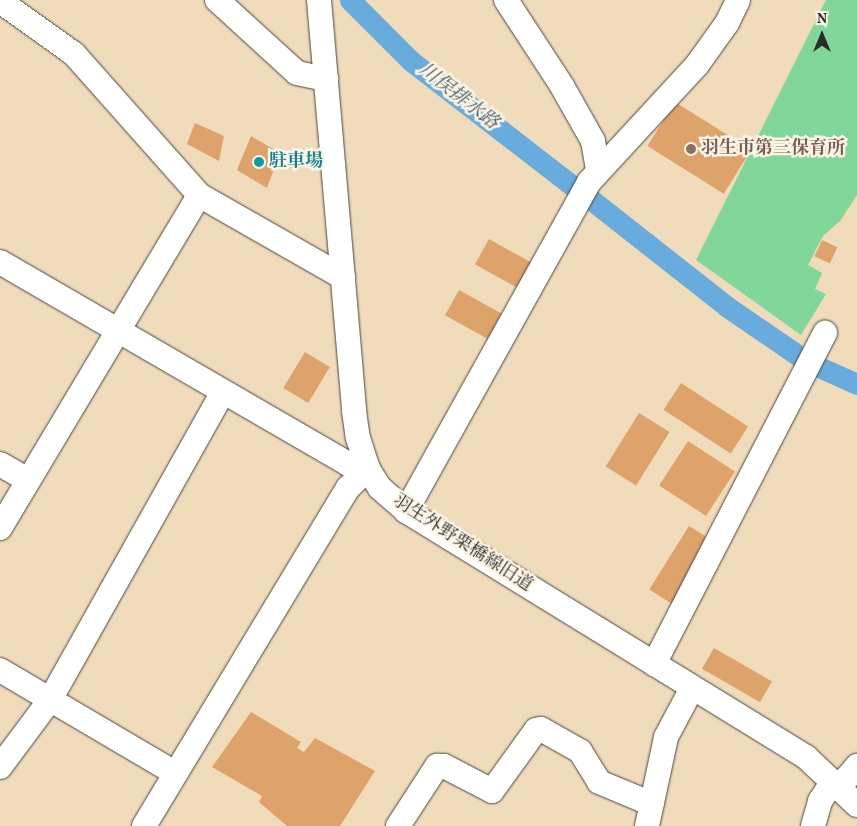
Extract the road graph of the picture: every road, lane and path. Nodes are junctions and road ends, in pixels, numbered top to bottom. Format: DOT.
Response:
graph roads {
  1 [pos="217,0"];
  2 [pos="319,0"];
  3 [pos="506,0"];
  4 [pos="738,0"];
  5 [pos="0,1"];
  6 [pos="326,79"];
  7 [pos="589,183"];
  8 [pos="199,195"];
  9 [pos="0,262"];
  10 [pos="342,277"];
  11 [pos="118,331"];
  12 [pos="825,332"];
  13 [pos="222,393"];
  14 [pos="0,464"];
  15 [pos="368,469"];
  16 [pos="28,480"];
  17 [pos="406,511"];
  18 [pos="0,528"];
  19 [pos="654,664"];
  20 [pos="0,670"];
  21 [pos="692,688"];
  22 [pos="50,700"];
  23 [pos="857,766"];
  24 [pos="0,767"];
  25 [pos="175,773"];
  26 [pos="838,783"];
  27 [pos="857,805"];
  28 [pos="649,815"];
  29 [pos="144,826"];
  30 [pos="398,826"];
  31 [pos="813,826"];
  1 -- 6 [label="street"];
  2 -- 6 [label="street, 羽生外野栗橋線旧道"];
  3 -- 7 [label="street"];
  4 -- 7 [label="street"];
  5 -- 8 [label="street"];
  6 -- 10 [label="street, 羽生外野栗橋線旧道"];
  7 -- 17 [label="street"];
  8 -- 10 [label="street"];
  8 -- 11 [label="street"];
  9 -- 11 [label="street"];
  10 -- 15 [label="street, 羽生外野栗橋線旧道"];
  11 -- 13 [label="street"];
  11 -- 16 [label="street"];
  12 -- 19 [label="street"];
  13 -- 15 [label="street"];
  13 -- 22 [label="street"];
  14 -- 16 [label="street"];
  15 -- 17 [label="street, 羽生外野栗橋線旧道"];
  15 -- 25 [label="street"];
  16 -- 18 [label="street"];
  17 -- 19 [label="street, 羽生外野栗橋線旧道"];
  19 -- 21 [label="street, 羽生外野栗橋線旧道"];
  20 -- 22 [label="street"];
  21 -- 26 [label="street, 羽生外野栗橋線旧道"];
  21 -- 28 [label="street"];
  22 -- 24 [label="street"];
  22 -- 25 [label="street"];
  23 -- 26 [label="street"];
  25 -- 29 [label="street"];
  26 -- 27 [label="street, 羽生外野栗橋線旧道"];
  26 -- 31 [label="street"];
  28 -- 30 [label="street"];
}
